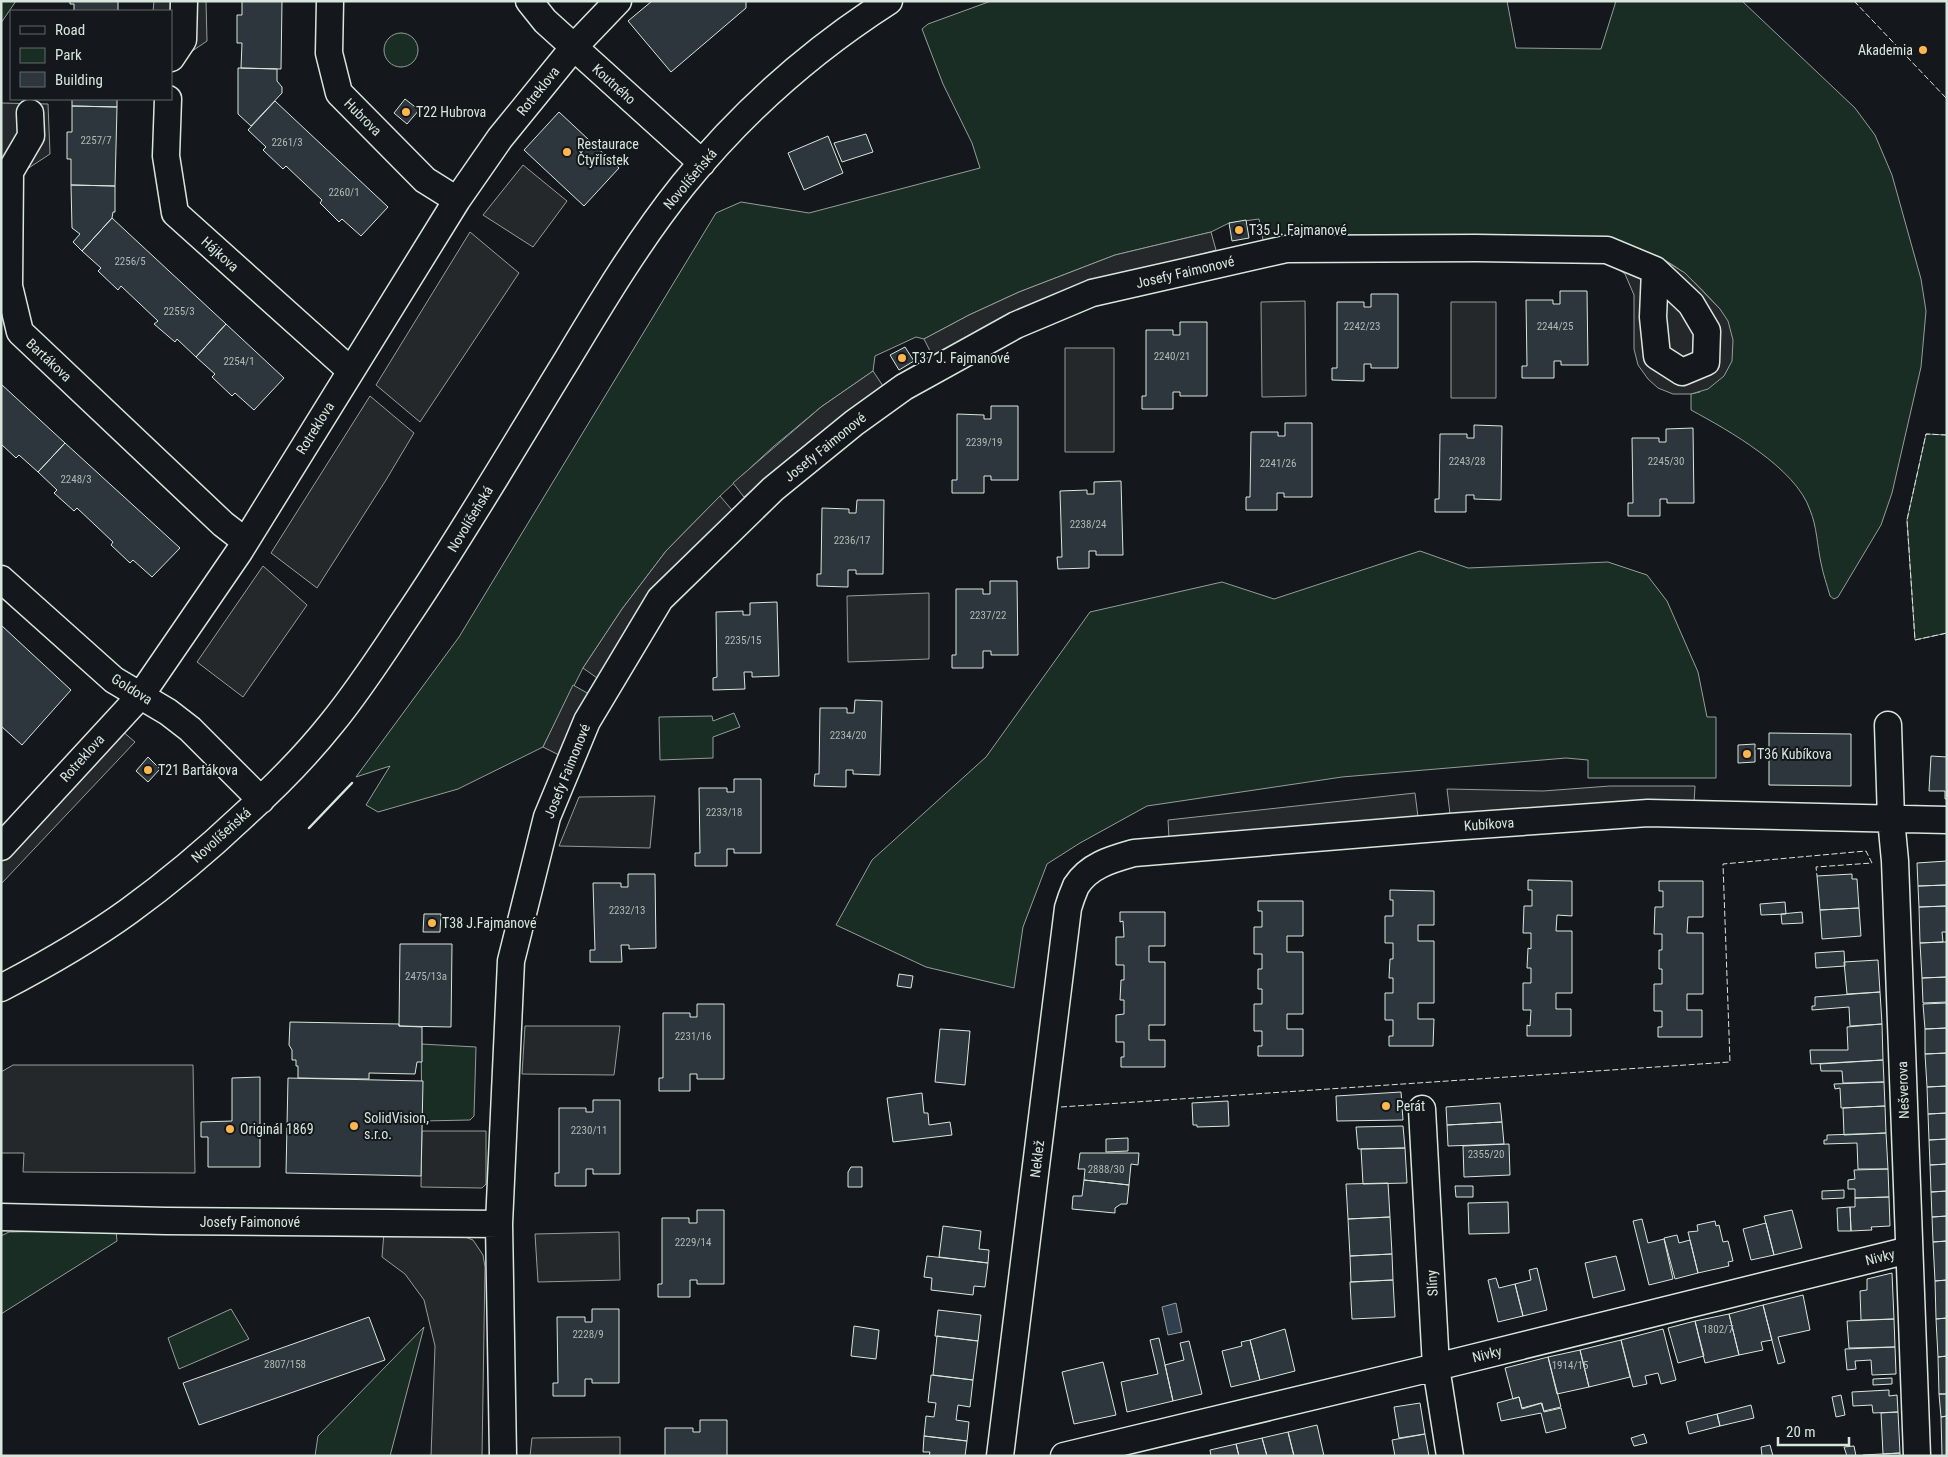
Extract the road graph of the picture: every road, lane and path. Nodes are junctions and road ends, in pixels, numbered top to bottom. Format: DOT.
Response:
graph roads {
  1 [pos="184,1"];
  2 [pos="330,1"];
  3 [pos="529,1"];
  4 [pos="618,1"];
  5 [pos="889,1"];
  6 [pos="574,47"];
  7 [pos="172,56"];
  8 [pos="168,100"];
  9 [pos="30,113"];
  10 [pos="702,164"];
  11 [pos="457,200"];
  12 [pos="1655,270"];
  13 [pos="351,370"];
  14 [pos="245,541"];
  15 [pos="1,579"];
  16 [pos="141,695"];
  17 [pos="1888,725"];
  18 [pos="260,800"];
  19 [pos="1891,819"];
  20 [pos="1947,820"];
  21 [pos="1,846"];
  22 [pos="1091,869"];
  23 [pos="1,988"];
  24 [pos="1422,1109"];
  25 [pos="1,1217"];
  26 [pos="499,1224"];
  27 [pos="1909,1250"];
  28 [pos="1436,1366"];
  29 [pos="503,1456"];
  30 [pos="1000,1456"];
  31 [pos="1064,1456"];
  32 [pos="1450,1456"];
  33 [pos="1917,1456"];
  1 -- 7 [label="street"];
  2 -- 11 [label="street, Hubrova"];
  3 -- 6 [label="street, Koutného"];
  4 -- 6 [label="street, Rotreklova"];
  5 -- 10 [label="street, Novolíšeňská"];
  6 -- 10 [label="street, Koutného"];
  6 -- 11 [label="street, Rotreklova"];
  8 -- 13 [label="street, Hájkova"];
  9 -- 14 [label="street, Bartákova"];
  10 -- 18 [label="street, Novolíšeňská"];
  11 -- 13 [label="street, Rotreklova"];
  12 -- 26 [label="street, Josefy Faimonové"];
  13 -- 14 [label="street, Rotreklova"];
  14 -- 16 [label="street, Rotreklova"];
  15 -- 16 [label="street, Goldova"];
  16 -- 18 [label="street, Goldova"];
  16 -- 21 [label="street, Rotreklova"];
  17 -- 19 [label="street, Nešverova"];
  18 -- 23 [label="street, Novolíšeňská"];
  19 -- 20 [label="street, Kubíkova"];
  19 -- 22 [label="street, Kubíkova"];
  19 -- 27 [label="street, Nešverova"];
  22 -- 30 [label="street, Neklež"];
  24 -- 28 [label="street, Slíny"];
  25 -- 26 [label="street, Josefy Faimonové"];
  26 -- 29 [label="street, Josefy Faimonové"];
  27 -- 28 [label="street, Nivky"];
  27 -- 33 [label="street, Nešverova"];
  28 -- 31 [label="street, Nivky"];
  28 -- 32 [label="street, Slíny"];
}
